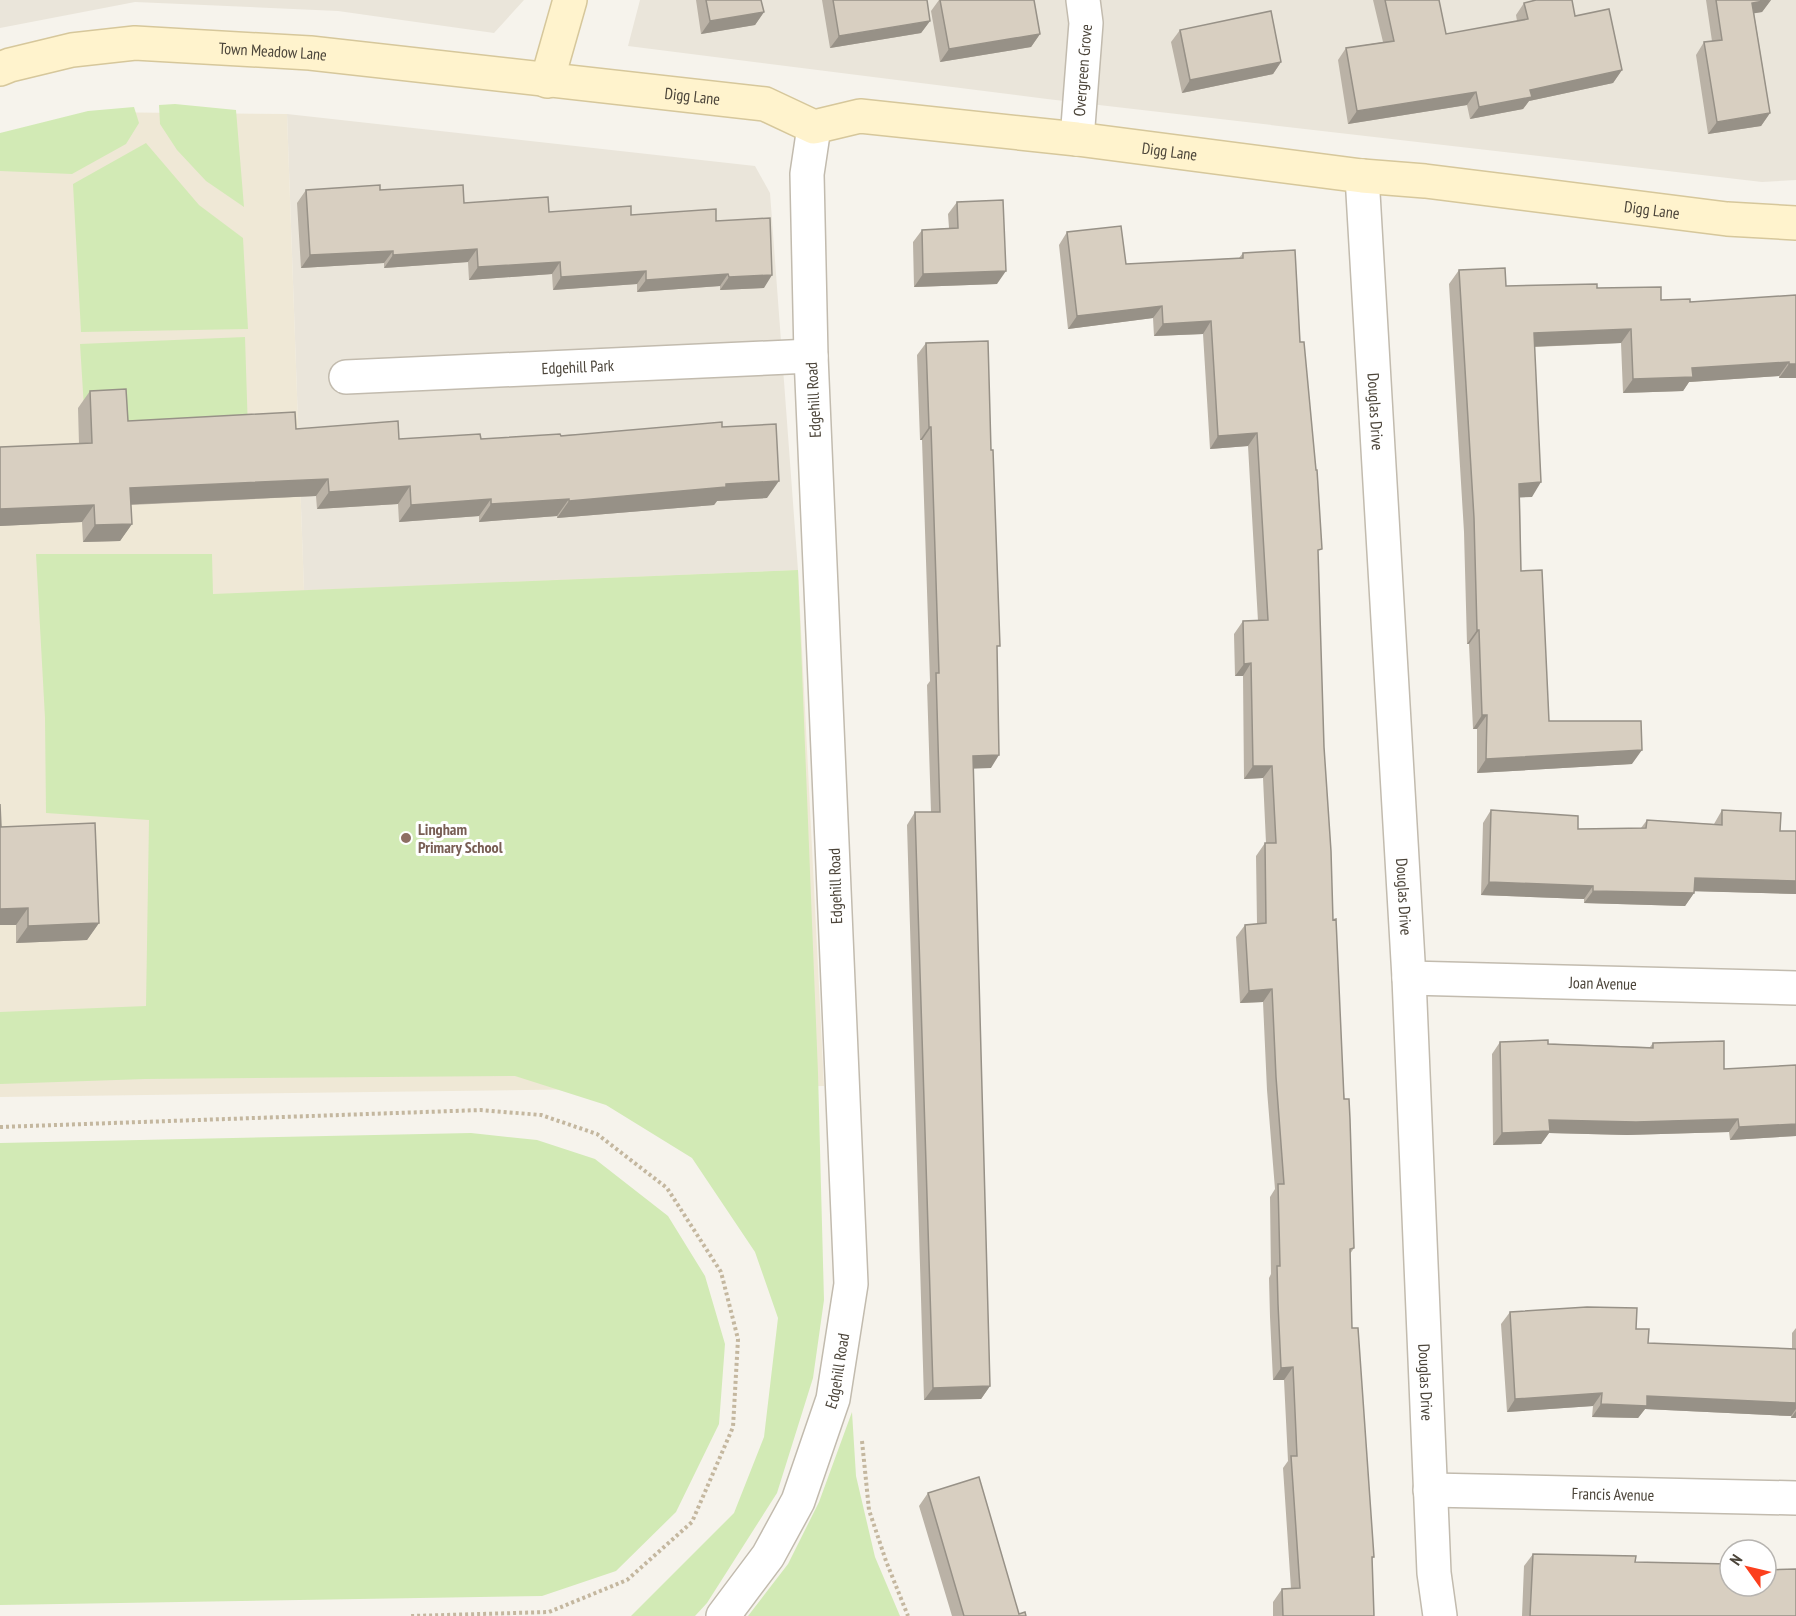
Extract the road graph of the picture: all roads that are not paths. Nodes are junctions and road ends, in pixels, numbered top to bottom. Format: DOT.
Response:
graph roads {
  1 [pos="570,0"];
  2 [pos="1083,0"];
  3 [pos="0,69"];
  4 [pos="547,81"];
  5 [pos="814,127"];
  6 [pos="1077,139"];
  7 [pos="1362,176"];
  8 [pos="1796,223"];
  9 [pos="811,356"];
  10 [pos="346,377"];
  11 [pos="1409,978"];
  12 [pos="1796,988"];
  13 [pos="1431,1490"];
  14 [pos="1796,1498"];
  15 [pos="723,1616"];
  16 [pos="1440,1616"];
  1 -- 4 [label="street"];
  2 -- 6 [label="street, Overgreen Grove"];
  3 -- 4 [label="street, Town Meadow Lane"];
  4 -- 5 [label="street, Digg Lane"];
  5 -- 6 [label="street, Digg Lane"];
  5 -- 9 [label="street, Edgehill Road"];
  6 -- 7 [label="street, Digg Lane"];
  7 -- 8 [label="street, Digg Lane"];
  7 -- 11 [label="street, Douglas Drive"];
  9 -- 10 [label="street, Edgehill Park"];
  9 -- 15 [label="street, Edgehill Road"];
  11 -- 12 [label="street, Joan Avenue"];
  11 -- 13 [label="street, Douglas Drive"];
  13 -- 14 [label="street, Francis Avenue"];
  13 -- 16 [label="street, Douglas Drive"];
}
